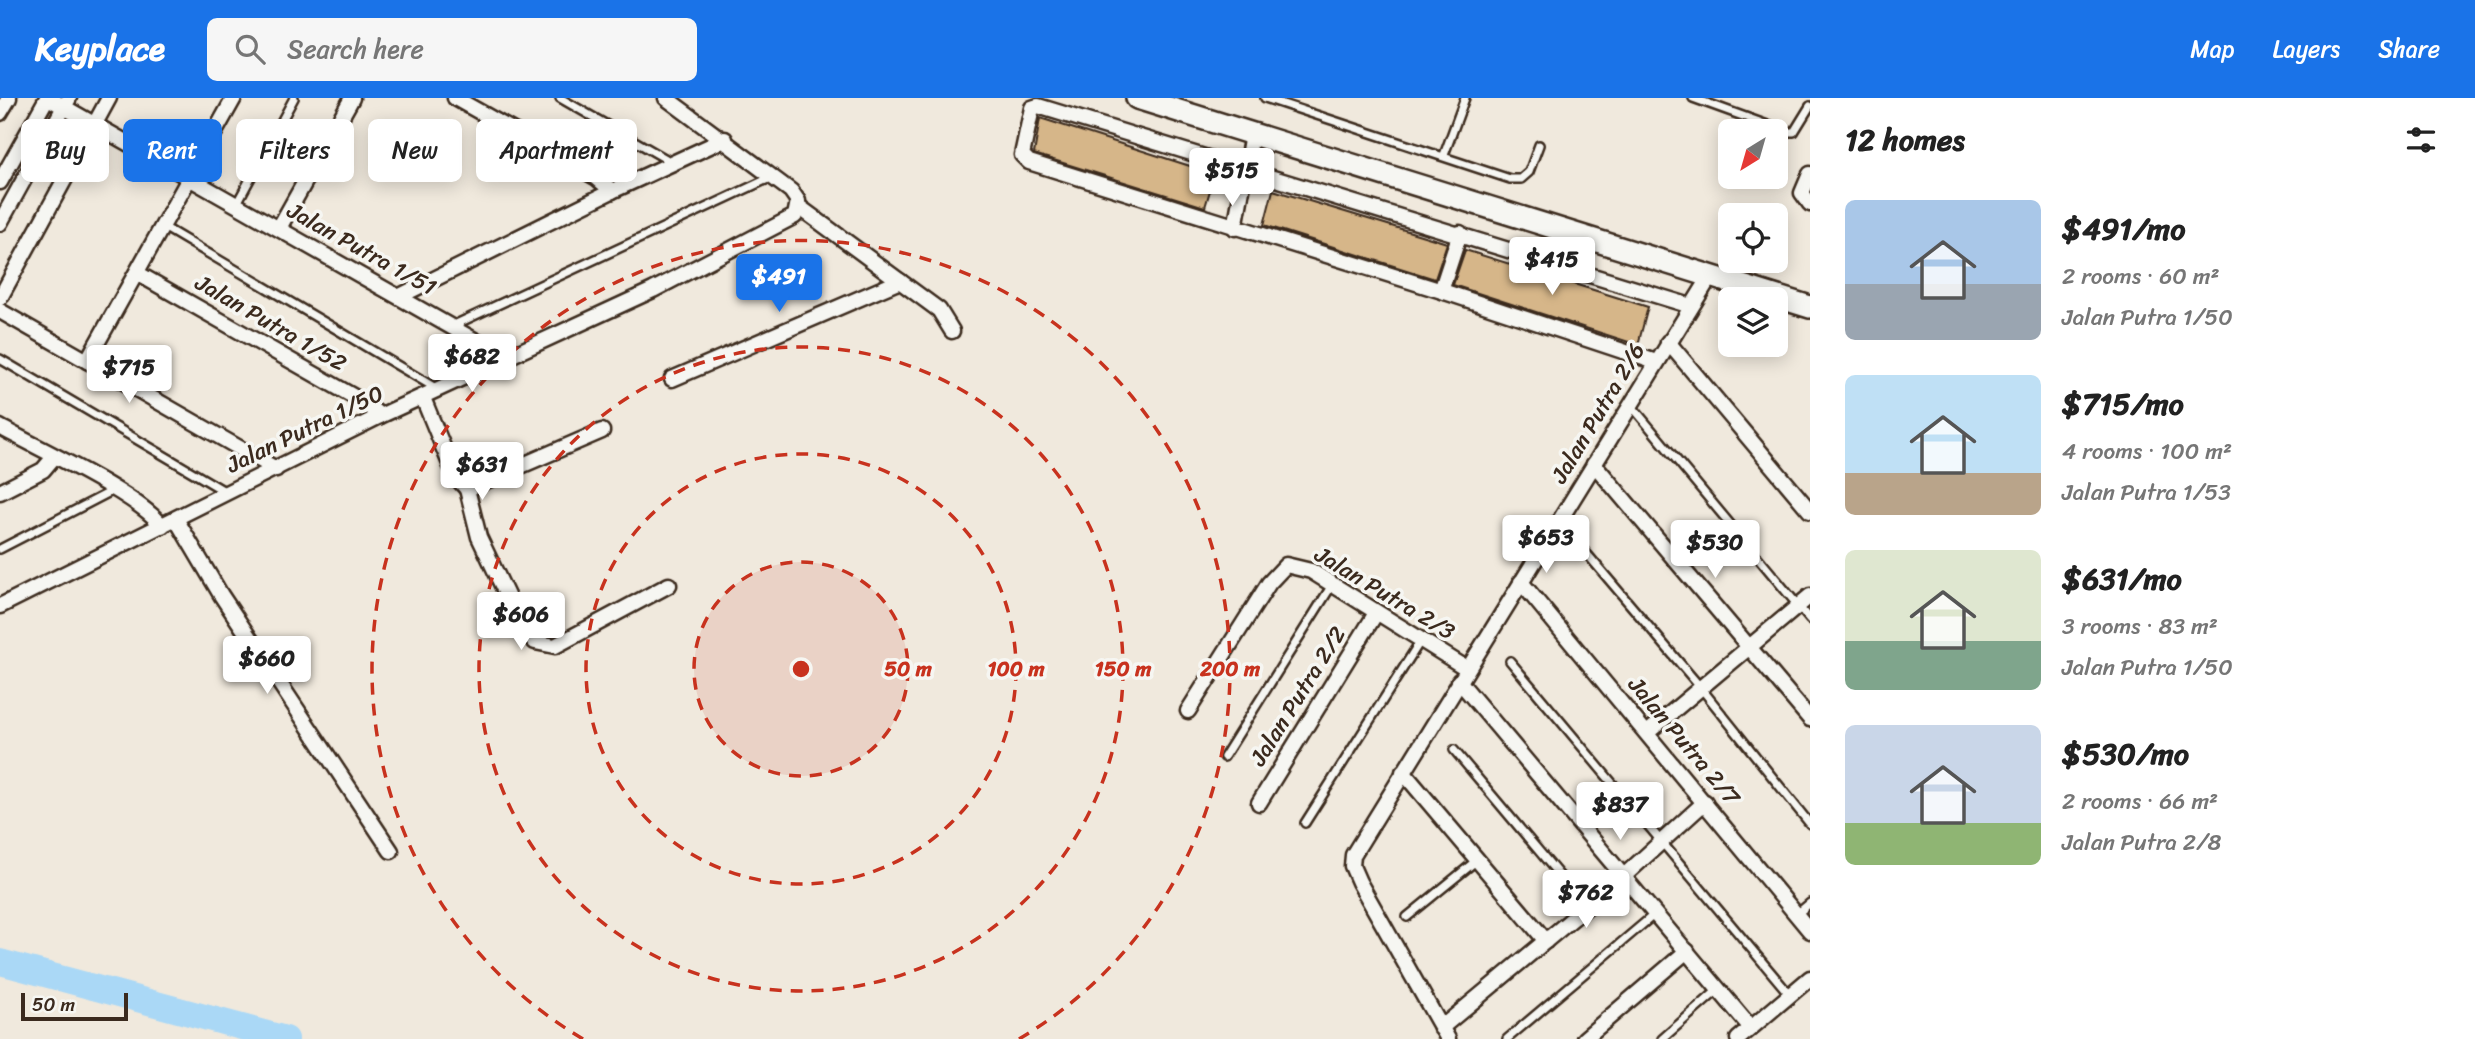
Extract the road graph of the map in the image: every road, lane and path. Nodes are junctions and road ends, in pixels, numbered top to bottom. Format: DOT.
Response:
graph roads {
  1 [pos="9,98"];
  2 [pos="48,98"];
  3 [pos="109,98"];
  4 [pos="234,98"];
  5 [pos="294,98"];
  6 [pos="352,98"];
  7 [pos="455,98"];
  8 [pos="560,98"];
  9 [pos="666,98"];
  10 [pos="1137,98"];
  11 [pos="1265,98"];
  12 [pos="1465,98"];
  13 [pos="1693,98"];
  14 [pos="66,103"];
  15 [pos="1810,106"];
  16 [pos="0,112"];
  17 [pos="87,119"];
  18 [pos="96,119"];
  19 [pos="222,119"];
  20 [pos="1252,134"];
  21 [pos="725,139"];
  22 [pos="1539,145"];
  23 [pos="1444,155"];
  24 [pos="673,163"];
  25 [pos="1245,167"];
  26 [pos="1810,174"];
  27 [pos="774,176"];
  28 [pos="0,182"];
  29 [pos="62,182"];
  30 [pos="185,182"];
  31 [pos="194,182"];
  32 [pos="612,191"];
  33 [pos="1810,204"];
  34 [pos="236,205"];
  35 [pos="798,206"];
  36 [pos="0,223"];
  37 [pos="162,226"];
  38 [pos="279,228"];
  39 [pos="1235,228"];
  40 [pos="1460,233"];
  41 [pos="137,272"];
  42 [pos="1710,277"];
  43 [pos="900,281"];
  44 [pos="1445,292"];
  45 [pos="400,296"];
  46 [pos="0,298"];
  47 [pos="1691,306"];
  48 [pos="1810,307"];
  49 [pos="0,311"];
  50 [pos="452,326"];
  51 [pos="952,331"];
  52 [pos="1668,342"];
  53 [pos="506,358"];
  54 [pos="0,359"];
  55 [pos="87,361"];
  56 [pos="1656,362"];
  57 [pos="672,379"];
  58 [pos="440,390"];
  59 [pos="423,398"];
  60 [pos="1630,404"];
  61 [pos="380,416"];
  62 [pos="0,426"];
  63 [pos="602,431"];
  64 [pos="54,457"];
  65 [pos="1594,464"];
  66 [pos="276,469"];
  67 [pos="467,489"];
  68 [pos="114,490"];
  69 [pos="0,492"];
  70 [pos="227,492"];
  71 [pos="1810,511"];
  72 [pos="176,519"];
  73 [pos="1559,521"];
  74 [pos="162,526"];
  75 [pos="0,549"];
  76 [pos="1521,582"];
  77 [pos="1332,584"];
  78 [pos="669,585"];
  79 [pos="1810,596"];
  80 [pos="0,606"];
  81 [pos="1798,606"];
  82 [pos="1376,613"];
  83 [pos="1810,620"];
  84 [pos="1420,640"];
  85 [pos="1750,648"];
  86 [pos="1510,661"];
  87 [pos="1463,675"];
  88 [pos="1701,688"];
  89 [pos="1188,711"];
  90 [pos="1810,719"];
  91 [pos="1647,733"];
  92 [pos="1454,750"];
  93 [pos="1224,757"];
  94 [pos="1403,772"];
  95 [pos="1705,802"];
  96 [pos="1259,803"];
  97 [pos="1305,823"];
  98 [pos="1810,824"];
  99 [pos="1662,840"];
  100 [pos="391,851"];
  101 [pos="1478,859"];
  102 [pos="1625,875"];
  103 [pos="1810,903"];
  104 [pos="1586,907"];
  105 [pos="1656,913"];
  106 [pos="1797,914"];
  107 [pos="1407,917"];
  108 [pos="1810,931"];
  109 [pos="1546,941"];
  110 [pos="1687,951"];
  111 [pos="1810,978"];
  112 [pos="1719,989"];
  113 [pos="1790,995"];
  114 [pos="1751,1028"];
  115 [pos="1445,1033"];
  116 [pos="1507,1039"];
  117 [pos="1584,1039"];
  118 [pos="1662,1039"];
  119 [pos="1738,1039"];
  1 -- 16 [label="street"];
  2 -- 14 [label="street, Jalan Putra 1/51"];
  2 -- 28 [label="street"];
  3 -- 18 [label="street"];
  4 -- 19 [label="street"];
  5 -- 34 [label="lane"];
  6 -- 38 [label="street"];
  7 -- 32 [label="street"];
  8 -- 24 [label="lane"];
  9 -- 21 [label="street"];
  10 -- 20 [label="street"];
  11 -- 23 [label="lane"];
  12 -- 23 [label="lane"];
  13 -- 15 [label="lane"];
  14 -- 17 [label="street, Jalan Putra 1/51"];
  14 -- 36 [label="street"];
  20 -- 25 [label="street"];
  20 -- 42 [label="street"];
  21 -- 24 [label="street"];
  21 -- 27 [label="street"];
  22 -- 23 [label="lane"];
  24 -- 32 [label="street"];
  25 -- 39 [label="street"];
  25 -- 39 [label="street"];
  25 -- 40 [label="street"];
  26 -- 33 [label="street"];
  27 -- 35 [label="street"];
  27 -- 50 [label="lane"];
  29 -- 46 [label="street"];
  30 -- 37 [label="street"];
  31 -- 34 [label="street, Jalan Putra 1/51"];
  32 -- 45 [label="street"];
  34 -- 38 [label="street, Jalan Putra 1/51"];
  35 -- 43 [label="street"];
  35 -- 53 [label="street, Jalan Putra 1/50"];
  37 -- 41 [label="street"];
  37 -- 58 [label="lane"];
  38 -- 45 [label="street, Jalan Putra 1/51"];
  39 -- 44 [label="street"];
  40 -- 44 [label="street"];
  40 -- 47 [label="street"];
  41 -- 55 [label="street"];
  41 -- 61 [label="street, Jalan Putra 1/52"];
  42 -- 47 [label="street, Jalan Putra 2/6"];
  42 -- 48 [label="street"];
  43 -- 51 [label="street"];
  43 -- 57 [label="street"];
  44 -- 56 [label="street"];
  45 -- 50 [label="street, Jalan Putra 1/51"];
  47 -- 52 [label="street, Jalan Putra 2/6"];
  49 -- 55 [label="street"];
  50 -- 53 [label="street, Jalan Putra 1/51"];
  52 -- 56 [label="street, Jalan Putra 2/6"];
  52 -- 71 [label="street"];
  53 -- 58 [label="street, Jalan Putra 1/50"];
  54 -- 70 [label="lane"];
  55 -- 66 [label="street"];
  56 -- 60 [label="street, Jalan Putra 2/6"];
  58 -- 59 [label="street, Jalan Putra 1/50"];
  59 -- 61 [label="street, Jalan Putra 1/50"];
  59 -- 67 [label="street"];
  60 -- 65 [label="street, Jalan Putra 2/6"];
  60 -- 81 [label="lane"];
  61 -- 66 [label="street, Jalan Putra 1/50"];
  62 -- 64 [label="street"];
  63 -- 67 [label="street"];
  64 -- 68 [label="street"];
  64 -- 69 [label="street"];
  65 -- 73 [label="street, Jalan Putra 2/6"];
  65 -- 85 [label="street"];
  66 -- 70 [label="street, Jalan Putra 1/50"];
  67 -- 78 [label="street"];
  68 -- 74 [label="street"];
  68 -- 75 [label="lane"];
  70 -- 72 [label="street, Jalan Putra 1/50"];
  72 -- 74 [label="street, Jalan Putra 1/50"];
  72 -- 100 [label="street"];
  73 -- 76 [label="street, Jalan Putra 2/6"];
  73 -- 88 [label="lane"];
  74 -- 80 [label="street, Jalan Putra 1/50"];
  76 -- 87 [label="street, Jalan Putra 2/6"];
  76 -- 91 [label="street, Jalan Putra 2/7"];
  77 -- 82 [label="street, Jalan Putra 2/3"];
  77 -- 89 [label="street, Jalan Putra 2/3"];
  77 -- 93 [label="lane"];
  79 -- 81 [label="street"];
  81 -- 83 [label="lane"];
  81 -- 85 [label="street"];
  82 -- 84 [label="street, Jalan Putra 2/3"];
  82 -- 96 [label="street, Jalan Putra 2/2"];
  84 -- 87 [label="street, Jalan Putra 2/3"];
  84 -- 97 [label="lane"];
  85 -- 88 [label="street"];
  85 -- 90 [label="street"];
  86 -- 99 [label="lane"];
  87 -- 94 [label="street, Jalan Putra 2/6"];
  87 -- 102 [label="street"];
  88 -- 91 [label="street"];
  88 -- 98 [label="lane"];
  91 -- 95 [label="street, Jalan Putra 2/7"];
  92 -- 104 [label="lane"];
  94 -- 101 [label="street"];
  94 -- 115 [label="street, Jalan Putra 2/6"];
  95 -- 99 [label="street"];
  95 -- 106 [label="street, Jalan Putra 2/7"];
  99 -- 102 [label="street"];
  99 -- 113 [label="lane"];
  101 -- 107 [label="lane"];
  101 -- 109 [label="street"];
  102 -- 104 [label="street"];
  102 -- 105 [label="street"];
  103 -- 106 [label="lane"];
  104 -- 109 [label="street"];
  105 -- 110 [label="street"];
  105 -- 116 [label="lane"];
  106 -- 108 [label="street, Jalan Putra 2/7"];
  109 -- 115 [label="street"];
  110 -- 112 [label="street"];
  110 -- 117 [label="street"];
  111 -- 113 [label="street"];
  112 -- 114 [label="street"];
  112 -- 118 [label="lane"];
  113 -- 114 [label="street"];
  114 -- 119 [label="street"];
}
